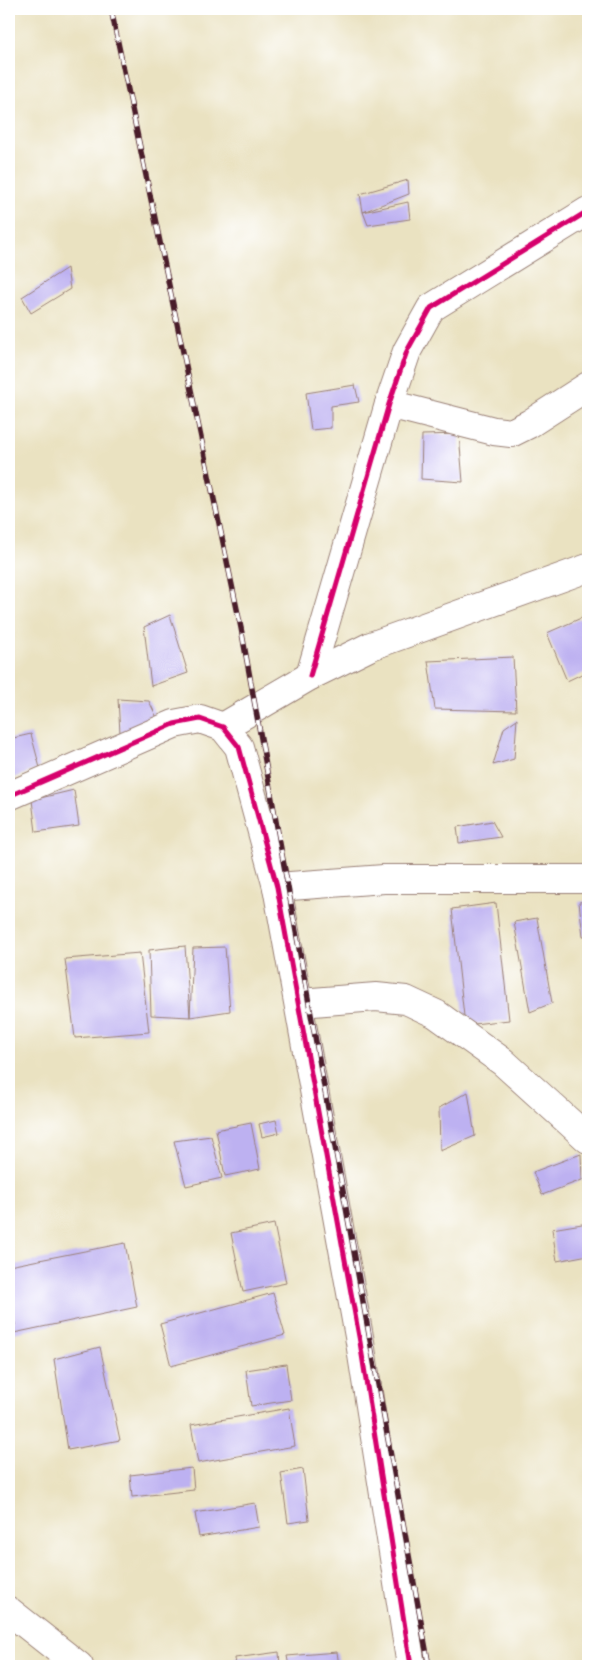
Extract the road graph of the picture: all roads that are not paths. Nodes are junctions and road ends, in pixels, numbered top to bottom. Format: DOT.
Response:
graph roads {
  1 [pos="588,211"];
  2 [pos="588,386"];
  3 [pos="389,404"];
  4 [pos="588,568"];
  5 [pos="310,676"];
  6 [pos="223,727"];
  7 [pos="9,796"];
  8 [pos="588,879"];
  9 [pos="277,888"];
  10 [pos="300,1003"];
  11 [pos="588,1139"];
  12 [pos="9,1611"];
  13 [pos="79,1666"];
  14 [pos="411,1666"];
  1 -- 3 [label="street"];
  2 -- 3 [label="street"];
  3 -- 5 [label="street"];
  4 -- 5 [label="street"];
  5 -- 6 [label="street"];
  6 -- 7 [label="street"];
  6 -- 9 [label="street"];
  8 -- 9 [label="street"];
  9 -- 10 [label="street"];
  10 -- 11 [label="street"];
  10 -- 14 [label="street"];
  12 -- 13 [label="street"];
}
